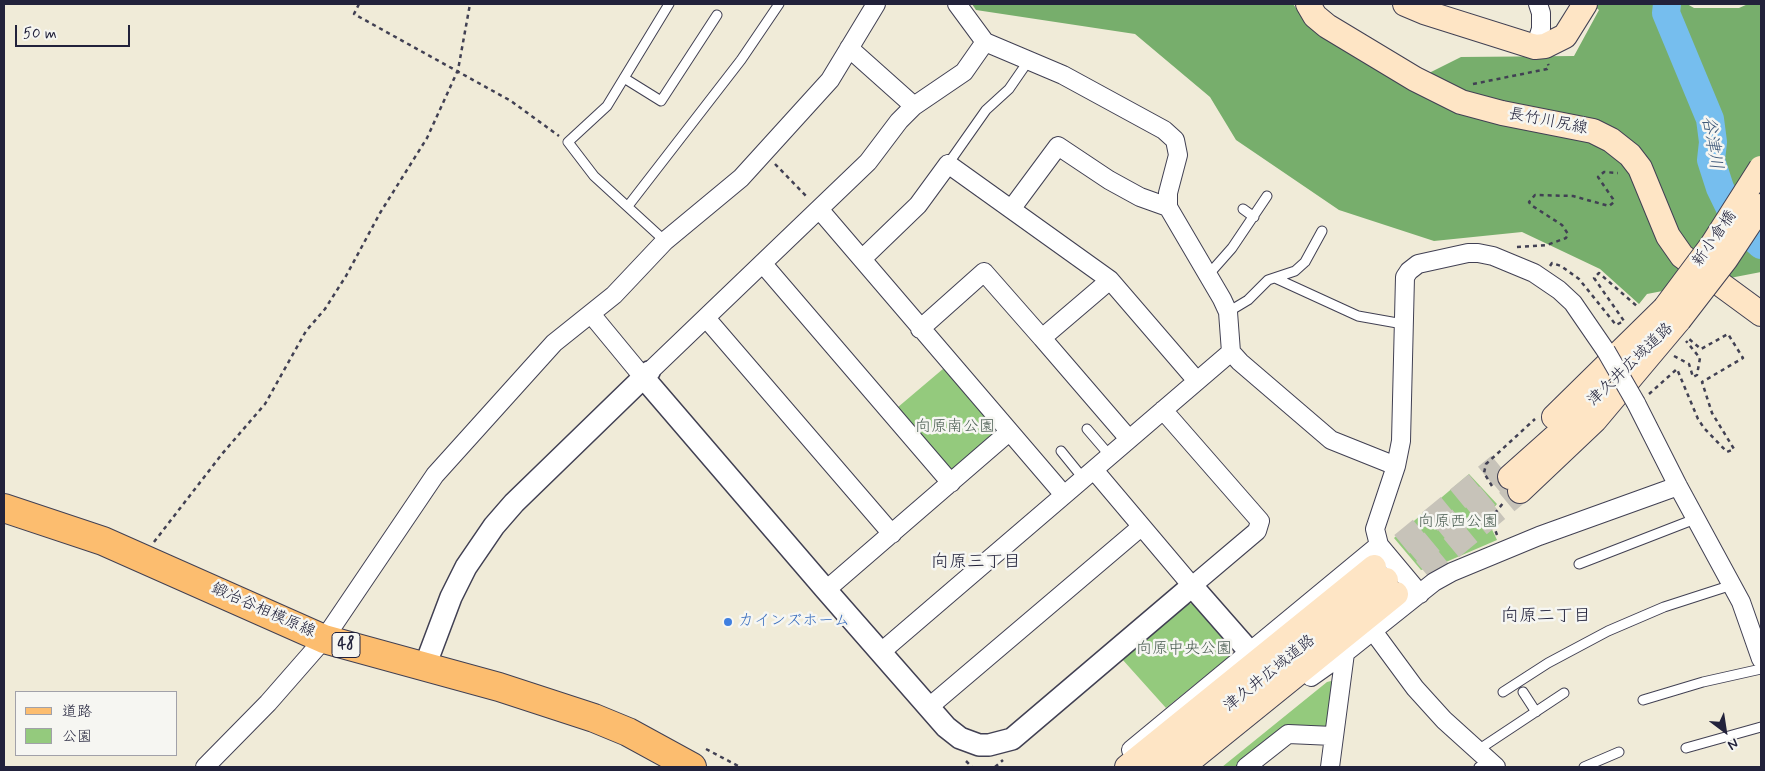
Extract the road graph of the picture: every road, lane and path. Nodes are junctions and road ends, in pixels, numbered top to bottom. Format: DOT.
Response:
graph roads {
  1 [pos="359,4"];
  2 [pos="470,4"];
  3 [pos="669,4"];
  4 [pos="779,4"];
  5 [pos="876,4"];
  6 [pos="957,4"];
  7 [pos="1308,4"];
  8 [pos="1405,4"];
  9 [pos="1538,4"];
  10 [pos="1585,4"];
  11 [pos="717,15"];
  12 [pos="985,42"];
  13 [pos="850,48"];
  14 [pos="1541,55"];
  15 [pos="1029,60"];
  16 [pos="458,70"];
  17 [pos="624,78"];
  18 [pos="1472,85"];
  19 [pos="914,106"];
  20 [pos="568,142"];
  21 [pos="764,152"];
  22 [pos="948,164"];
  23 [pos="1761,168"];
  24 [pos="1622,177"];
  25 [pos="1267,196"];
  26 [pos="628,206"];
  27 [pos="1761,206"];
  28 [pos="1168,207"];
  29 [pos="1012,208"];
  30 [pos="819,209"];
  31 [pos="1243,209"];
  32 [pos="1254,217"];
  33 [pos="1322,231"];
  34 [pos="665,241"];
  35 [pos="1512,248"];
  36 [pos="862,259"];
  37 [pos="764,264"];
  38 [pos="1554,273"];
  39 [pos="1209,274"];
  40 [pos="1275,278"];
  41 [pos="1110,280"];
  42 [pos="1228,312"];
  43 [pos="591,314"];
  44 [pos="1761,314"];
  45 [pos="706,318"];
  46 [pos="1668,319"];
  47 [pos="1403,324"];
  48 [pos="920,329"];
  49 [pos="1042,338"];
  50 [pos="1689,347"];
  51 [pos="1231,352"];
  52 [pos="1671,361"];
  53 [pos="646,374"];
  54 [pos="1197,381"];
  55 [pos="1642,399"];
  56 [pos="1163,410"];
  57 [pos="1539,415"];
  58 [pos="1087,430"];
  59 [pos="1009,432"];
  60 [pos="1130,439"];
  61 [pos="1104,450"];
  62 [pos="1061,451"];
  63 [pos="1396,466"];
  64 [pos="1086,471"];
  65 [pos="951,483"];
  66 [pos="1678,486"];
  67 [pos="1507,489"];
  68 [pos="1064,495"];
  69 [pos="4,508"];
  70 [pos="1695,519"];
  71 [pos="1141,527"];
  72 [pos="892,534"];
  73 [pos="1500,542"];
  74 [pos="143,557"];
  75 [pos="1579,564"];
  76 [pos="1384,571"];
  77 [pos="1732,585"];
  78 [pos="1192,586"];
  79 [pos="826,590"];
  80 [pos="1420,594"];
  81 [pos="1372,631"];
  82 [pos="324,639"];
  83 [pos="1249,651"];
  84 [pos="882,652"];
  85 [pos="1345,653"];
  86 [pos="1761,659"];
  87 [pos="425,666"];
  88 [pos="1761,669"];
  89 [pos="1503,692"];
  90 [pos="1523,692"];
  91 [pos="1564,693"];
  92 [pos="1643,700"];
  93 [pos="929,707"];
  94 [pos="1536,712"];
  95 [pos="1761,727"];
  96 [pos="1333,736"];
  97 [pos="1686,748"];
  98 [pos="1619,752"];
  99 [pos="1010,754"];
  100 [pos="966,760"];
  101 [pos="1486,761"];
  102 [pos="205,767"];
  103 [pos="692,767"];
  104 [pos="972,767"];
  105 [pos="995,767"];
  106 [pos="1116,767"];
  107 [pos="1127,767"];
  108 [pos="1154,767"];
  109 [pos="1182,767"];
  110 [pos="1194,767"];
  111 [pos="1246,767"];
  112 [pos="1330,767"];
  113 [pos="1584,767"];
  1 -- 16 [label="path"];
  2 -- 16 [label="path"];
  3 -- 17 [label="lane"];
  4 -- 26 [label="lane"];
  5 -- 13 [label="street"];
  6 -- 12 [label="street"];
  7 -- 44 [label="main road, 長竹川尻線"];
  8 -- 14 [label="main road"];
  9 -- 14 [label="street"];
  10 -- 14 [label="main road"];
  11 -- 17 [label="lane"];
  12 -- 15 [label="street"];
  12 -- 19 [label="street"];
  13 -- 19 [label="street"];
  13 -- 21 [label="street"];
  14 -- 18 [label="path"];
  15 -- 22 [label="lane"];
  15 -- 28 [label="street"];
  16 -- 20 [label="path"];
  16 -- 74 [label="path"];
  17 -- 20 [label="lane"];
  19 -- 30 [label="street"];
  20 -- 26 [label="lane"];
  21 -- 30 [label="path"];
  21 -- 34 [label="street"];
  22 -- 29 [label="street"];
  22 -- 36 [label="street"];
  23 -- 46 [label="main road, 新小倉橋, bridge"];
  24 -- 35 [label="path"];
  25 -- 32 [label="lane"];
  26 -- 34 [label="lane"];
  27 -- 46 [label="main road, 新小倉橋, bridge"];
  28 -- 29 [label="street"];
  28 -- 39 [label="street"];
  29 -- 41 [label="street"];
  30 -- 36 [label="street"];
  30 -- 37 [label="street"];
  31 -- 32 [label="lane"];
  32 -- 39 [label="lane"];
  33 -- 40 [label="lane"];
  34 -- 43 [label="street"];
  36 -- 48 [label="street"];
  37 -- 45 [label="street"];
  37 -- 65 [label="street"];
  38 -- 46 [label="path"];
  39 -- 42 [label="street"];
  40 -- 42 [label="lane"];
  40 -- 47 [label="lane"];
  41 -- 49 [label="street"];
  41 -- 54 [label="street"];
  42 -- 51 [label="street"];
  43 -- 53 [label="street"];
  43 -- 82 [label="street"];
  45 -- 53 [label="street"];
  45 -- 72 [label="street"];
  46 -- 55 [label="path"];
  46 -- 67 [label="main road, 津久井広域道路"];
  46 -- 67 [label="main road"];
  46 -- 67 [label="main road"];
  47 -- 55 [label="street, bridge"];
  47 -- 63 [label="street"];
  48 -- 49 [label="street"];
  48 -- 59 [label="street"];
  49 -- 60 [label="street"];
  50 -- 52 [label="path"];
  51 -- 54 [label="street"];
  51 -- 63 [label="street"];
  53 -- 79 [label="street"];
  53 -- 87 [label="street"];
  54 -- 56 [label="street"];
  55 -- 66 [label="street"];
  56 -- 60 [label="street"];
  56 -- 78 [label="street"];
  57 -- 67 [label="path"];
  58 -- 61 [label="lane"];
  59 -- 65 [label="street"];
  59 -- 68 [label="street"];
  60 -- 64 [label="street"];
  62 -- 64 [label="lane"];
  63 -- 76 [label="street"];
  64 -- 68 [label="street"];
  64 -- 71 [label="street"];
  65 -- 72 [label="street"];
  66 -- 70 [label="street"];
  66 -- 80 [label="street"];
  67 -- 73 [label="path"];
  68 -- 84 [label="street"];
  69 -- 74 [label="main road, 鍛冶谷相模原線 / 48"];
  70 -- 75 [label="lane"];
  70 -- 77 [label="street"];
  71 -- 78 [label="street"];
  71 -- 93 [label="street"];
  72 -- 79 [label="street"];
  74 -- 82 [label="main road, 鍛冶谷相模原線 / 48"];
  76 -- 80 [label="street"];
  76 -- 83 [label="street"];
  76 -- 107 [label="main road"];
  76 -- 108 [label="main road, 津久井広域道路"];
  76 -- 109 [label="main road"];
  77 -- 86 [label="street"];
  77 -- 89 [label="lane"];
  78 -- 83 [label="street"];
  78 -- 93 [label="street"];
  79 -- 84 [label="street"];
  80 -- 81 [label="street"];
  81 -- 85 [label="street"];
  81 -- 101 [label="street"];
  82 -- 87 [label="main road, 鍛冶谷相模原線 / 48"];
  82 -- 102 [label="street"];
  83 -- 106 [label="street"];
  84 -- 93 [label="street"];
  85 -- 96 [label="street"];
  85 -- 110 [label="street"];
  87 -- 103 [label="main road, 鍛冶谷相模原線 / 48"];
  88 -- 92 [label="lane"];
  90 -- 94 [label="lane"];
  91 -- 94 [label="lane"];
  94 -- 101 [label="lane"];
  95 -- 97 [label="lane"];
  96 -- 111 [label="street"];
  96 -- 112 [label="street"];
  98 -- 113 [label="lane"];
  99 -- 105 [label="path"];
  100 -- 104 [label="path"];
}
